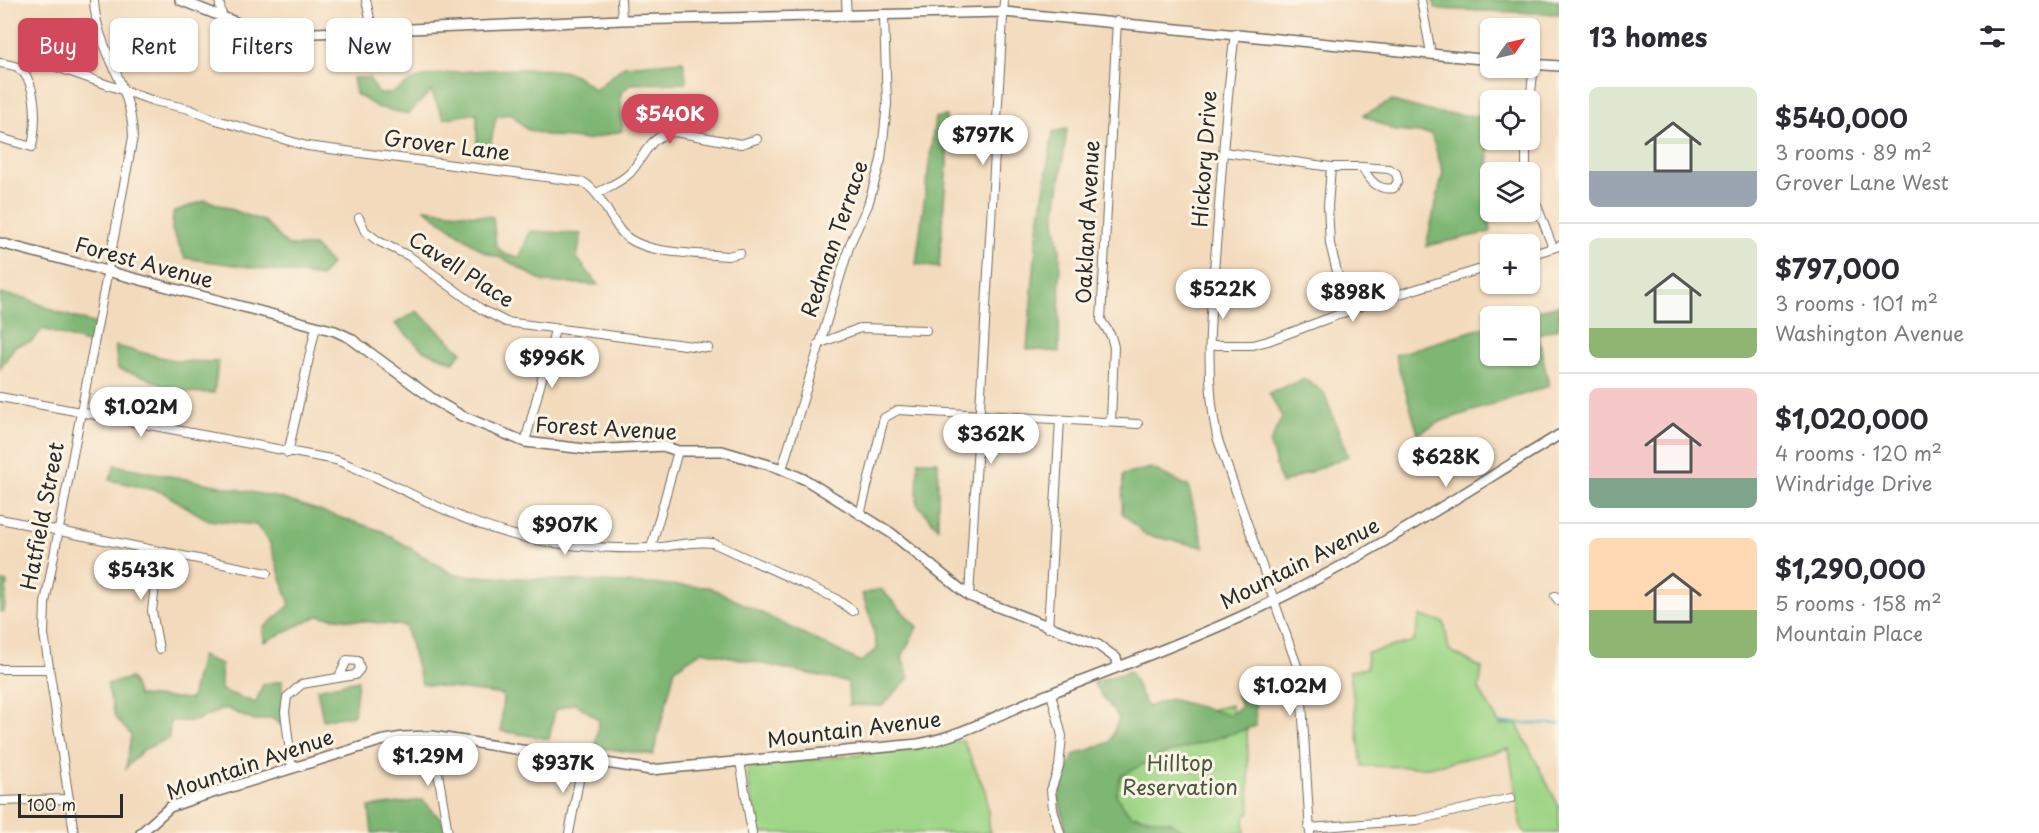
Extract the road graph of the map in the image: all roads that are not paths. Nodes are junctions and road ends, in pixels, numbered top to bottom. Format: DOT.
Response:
graph roads {
  1 [pos="94,0"];
  2 [pos="180,0"];
  3 [pos="219,0"];
  4 [pos="366,0"];
  5 [pos="621,0"];
  6 [pos="846,0"];
  7 [pos="1004,0"];
  8 [pos="1421,0"];
  9 [pos="1004,12"];
  10 [pos="847,15"];
  11 [pos="884,16"];
  12 [pos="222,17"];
  13 [pos="370,18"];
  14 [pos="622,20"];
  15 [pos="1117,21"];
  16 [pos="412,30"];
  17 [pos="326,33"];
  18 [pos="1235,33"];
  19 [pos="1431,52"];
  20 [pos="1480,59"];
  21 [pos="0,63"];
  22 [pos="1540,65"];
  23 [pos="1559,66"];
  24 [pos="18,69"];
  25 [pos="22,72"];
  26 [pos="71,72"];
  27 [pos="126,91"];
  28 [pos="0,138"];
  29 [pos="757,139"];
  30 [pos="1224,152"];
  31 [pos="1331,167"];
  32 [pos="1362,167"];
  33 [pos="597,193"];
  34 [pos="1540,211"];
  35 [pos="359,218"];
  36 [pos="0,243"];
  37 [pos="1556,247"];
  38 [pos="1540,252"];
  39 [pos="740,254"];
  40 [pos="1480,269"];
  41 [pos="109,273"];
  42 [pos="1347,311"];
  43 [pos="316,326"];
  44 [pos="555,330"];
  45 [pos="926,330"];
  46 [pos="818,344"];
  47 [pos="1210,345"];
  48 [pos="708,348"];
  49 [pos="0,397"];
  50 [pos="81,413"];
  51 [pos="981,413"];
  52 [pos="1060,420"];
  53 [pos="1111,421"];
  54 [pos="1138,424"];
  55 [pos="1559,435"];
  56 [pos="525,442"];
  57 [pos="678,451"];
  58 [pos="288,453"];
  59 [pos="782,469"];
  60 [pos="860,515"];
  61 [pos="0,519"];
  62 [pos="59,530"];
  63 [pos="651,548"];
  64 [pos="159,551"];
  65 [pos="267,573"];
  66 [pos="969,596"];
  67 [pos="1273,601"];
  68 [pos="853,611"];
  69 [pos="1048,628"];
  70 [pos="159,649"];
  71 [pos="1119,667"];
  72 [pos="0,669"];
  73 [pos="49,669"];
  74 [pos="339,677"];
  75 [pos="1051,693"];
  76 [pos="432,736"];
  77 [pos="583,760"];
  78 [pos="740,761"];
  79 [pos="292,768"];
  80 [pos="1511,798"];
  81 [pos="69,799"];
  82 [pos="0,801"];
  83 [pos="1310,831"];
  84 [pos="74,833"];
  85 [pos="141,833"];
  86 [pos="448,833"];
  87 [pos="568,833"];
  88 [pos="752,833"];
  89 [pos="1060,833"];
  1 -- 27 [label="street, Hatfield Street"];
  2 -- 12 [label="street"];
  3 -- 12 [label="street"];
  4 -- 13 [label="street"];
  5 -- 14 [label="street"];
  6 -- 10 [label="street"];
  7 -- 9 [label="street"];
  8 -- 19 [label="street"];
  9 -- 11 [label="street"];
  9 -- 15 [label="street"];
  9 -- 51 [label="street"];
  10 -- 11 [label="street"];
  10 -- 14 [label="street"];
  11 -- 46 [label="street, Redman Terrace"];
  12 -- 17 [label="street"];
  14 -- 16 [label="street"];
  15 -- 18 [label="street"];
  15 -- 53 [label="street, Oakland Avenue"];
  18 -- 19 [label="street"];
  18 -- 30 [label="street, Hickory Drive"];
  19 -- 20 [label="street"];
  21 -- 24 [label="street"];
  22 -- 23 [label="street"];
  25 -- 28 [label="street"];
  26 -- 27 [label="street, Grover Lane"];
  27 -- 33 [label="street, Grover Lane"];
  27 -- 41 [label="street, Hatfield Street"];
  29 -- 33 [label="street"];
  30 -- 31 [label="street"];
  30 -- 47 [label="street, Hickory Drive"];
  31 -- 32 [label="street"];
  31 -- 42 [label="street"];
  33 -- 39 [label="street"];
  34 -- 37 [label="street"];
  35 -- 44 [label="street, Cavell Place"];
  36 -- 41 [label="street, Forest Avenue"];
  37 -- 38 [label="street"];
  40 -- 42 [label="street"];
  41 -- 43 [label="street, Forest Avenue"];
  41 -- 50 [label="street, Hatfield Street"];
  42 -- 47 [label="street"];
  43 -- 56 [label="street, Forest Avenue"];
  43 -- 58 [label="street"];
  44 -- 48 [label="street, Cavell Place"];
  44 -- 56 [label="street"];
  45 -- 46 [label="street"];
  46 -- 59 [label="street, Redman Terrace"];
  47 -- 67 [label="street, Hickory Drive"];
  49 -- 50 [label="street"];
  50 -- 58 [label="street"];
  50 -- 62 [label="street, Hatfield Street"];
  51 -- 52 [label="street"];
  51 -- 60 [label="street"];
  51 -- 66 [label="street"];
  52 -- 53 [label="street"];
  52 -- 69 [label="street"];
  53 -- 54 [label="street"];
  55 -- 67 [label="street, Mountain Avenue"];
  56 -- 57 [label="street, Forest Avenue"];
  57 -- 59 [label="street, Forest Avenue"];
  57 -- 63 [label="street"];
  58 -- 63 [label="street"];
  59 -- 60 [label="street, Forest Avenue"];
  60 -- 66 [label="street, Forest Avenue"];
  61 -- 62 [label="street"];
  62 -- 64 [label="street"];
  62 -- 73 [label="street, Hatfield Street"];
  63 -- 68 [label="street"];
  64 -- 65 [label="street"];
  64 -- 70 [label="street"];
  66 -- 69 [label="street, Forest Avenue"];
  67 -- 71 [label="street, Mountain Avenue"];
  67 -- 83 [label="street, Hickory Drive"];
  69 -- 71 [label="street, Forest Avenue"];
  71 -- 75 [label="street, Mountain Avenue"];
  72 -- 73 [label="street"];
  73 -- 81 [label="street, Hatfield Street"];
  74 -- 79 [label="street"];
  75 -- 78 [label="street, Mountain Avenue"];
  75 -- 89 [label="street"];
  76 -- 77 [label="street, Mountain Avenue"];
  76 -- 79 [label="street, Mountain Avenue"];
  76 -- 86 [label="street"];
  77 -- 78 [label="street, Mountain Avenue"];
  77 -- 87 [label="street"];
  78 -- 88 [label="street"];
  79 -- 85 [label="street, Mountain Avenue"];
  80 -- 83 [label="street"];
  81 -- 82 [label="street"];
  81 -- 84 [label="street, Hatfield Street"];
}
